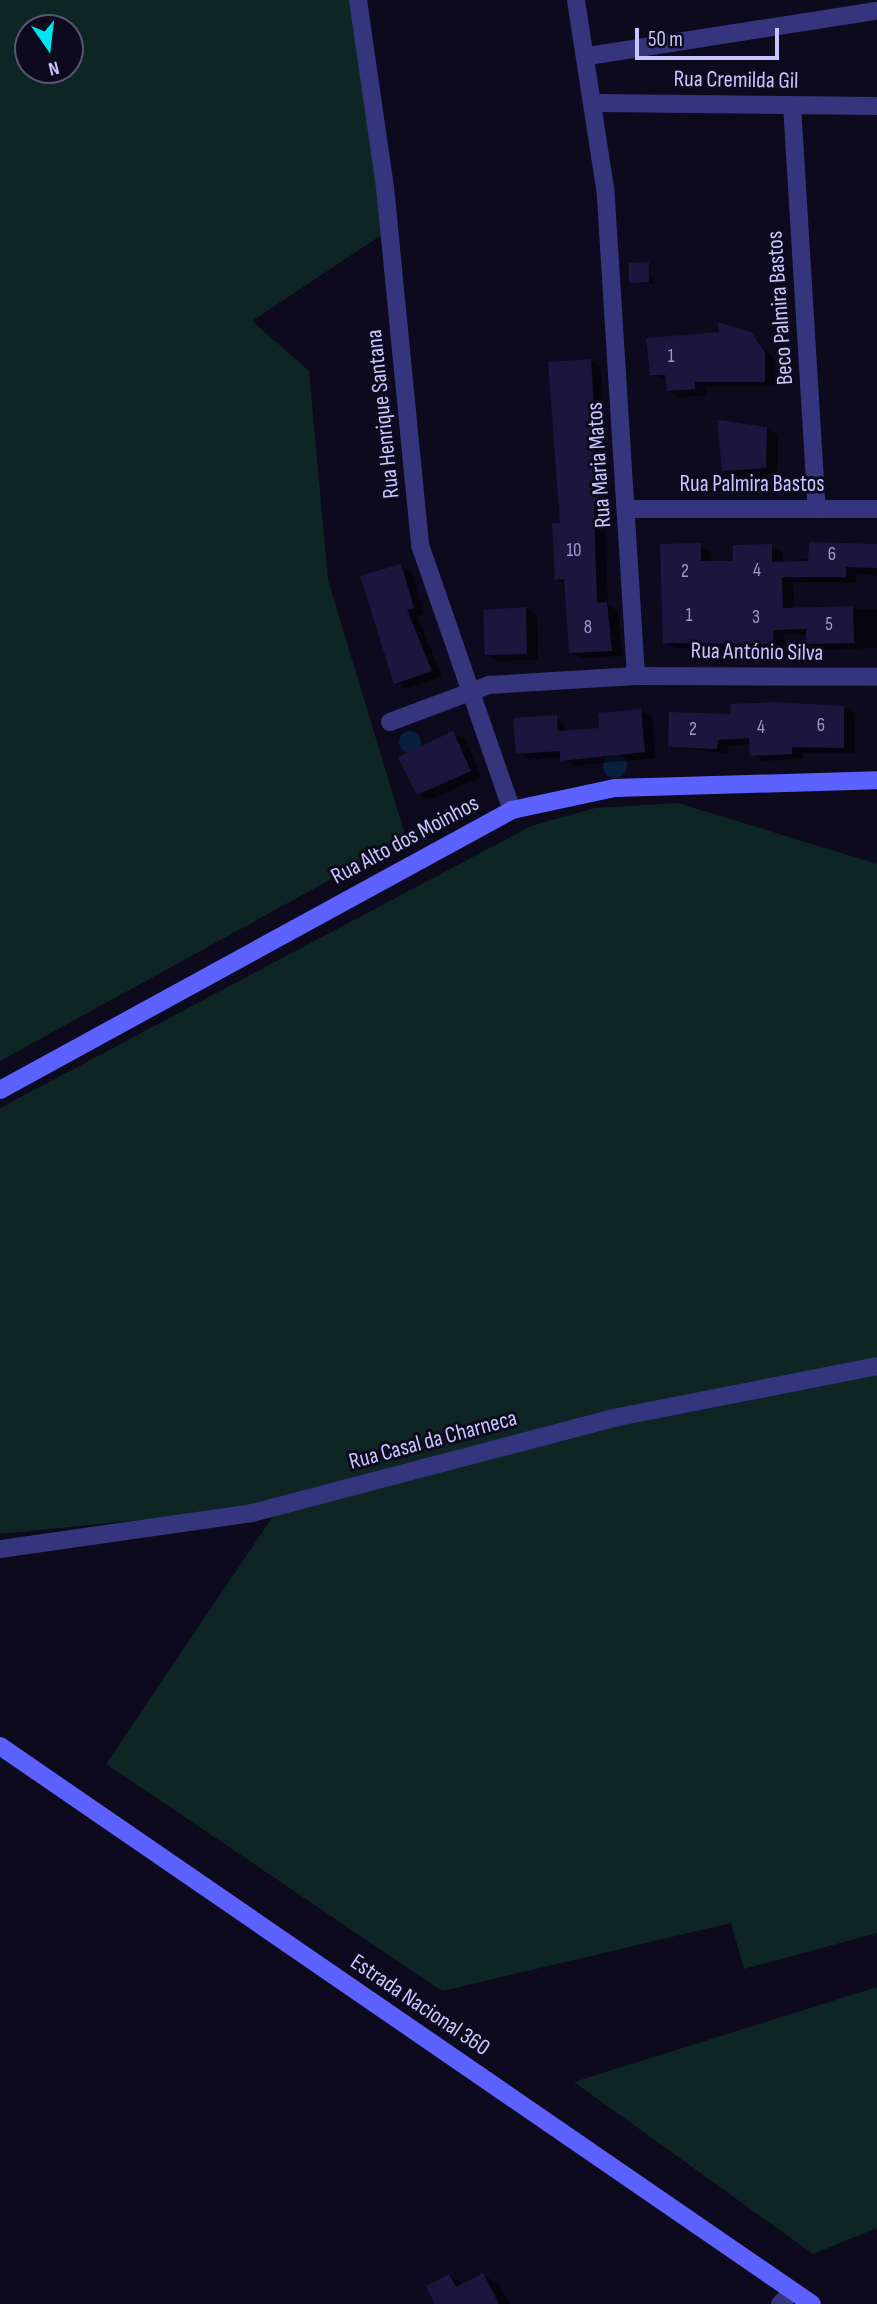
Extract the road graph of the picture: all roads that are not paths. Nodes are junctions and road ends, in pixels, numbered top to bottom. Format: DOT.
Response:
graph roads {
  1 [pos="358,0"];
  2 [pos="576,0"];
  3 [pos="877,11"];
  4 [pos="588,56"];
  5 [pos="595,103"];
  6 [pos="792,105"];
  7 [pos="877,106"];
  8 [pos="627,509"];
  9 [pos="817,509"];
  10 [pos="877,509"];
  11 [pos="636,676"];
  12 [pos="877,677"];
  13 [pos="469,692"];
  14 [pos="390,722"];
  15 [pos="877,780"];
  16 [pos="512,810"];
  17 [pos="0,1090"];
  18 [pos="877,1366"];
  19 [pos="0,1549"];
  20 [pos="0,1746"];
  21 [pos="793,2291"];
  22 [pos="780,2304"];
  23 [pos="812,2304"];
  1 -- 13 [label="street, Rua Henrique Santana"];
  2 -- 4 [label="street, Rua Maria Matos"];
  3 -- 4 [label="street, Rua Cremilda Gil"];
  4 -- 5 [label="street, Rua Maria Matos"];
  5 -- 6 [label="street, Rua Cremilda Gil"];
  5 -- 8 [label="street, Rua Maria Matos"];
  6 -- 7 [label="street, Rua Cremilda Gil"];
  6 -- 9 [label="street, Beco Palmira Bastos"];
  8 -- 9 [label="street, Rua Palmira Bastos"];
  8 -- 11 [label="street, Rua Maria Matos"];
  9 -- 10 [label="street, Rua Palmira Bastos"];
  11 -- 12 [label="street, Rua António Silva"];
  11 -- 13 [label="street"];
  13 -- 14 [label="street"];
  13 -- 16 [label="street, Rua Henrique Santana"];
  15 -- 16 [label="main road, Rua Alto dos Moinhos"];
  16 -- 17 [label="main road, Rua Alto dos Moinhos"];
  18 -- 19 [label="street, Rua Casal da Charneca"];
  20 -- 21 [label="main road, Estrada Nacional 360"];
  21 -- 22 [label="street"];
  21 -- 23 [label="main road, Estrada Nacional 360"];
}
